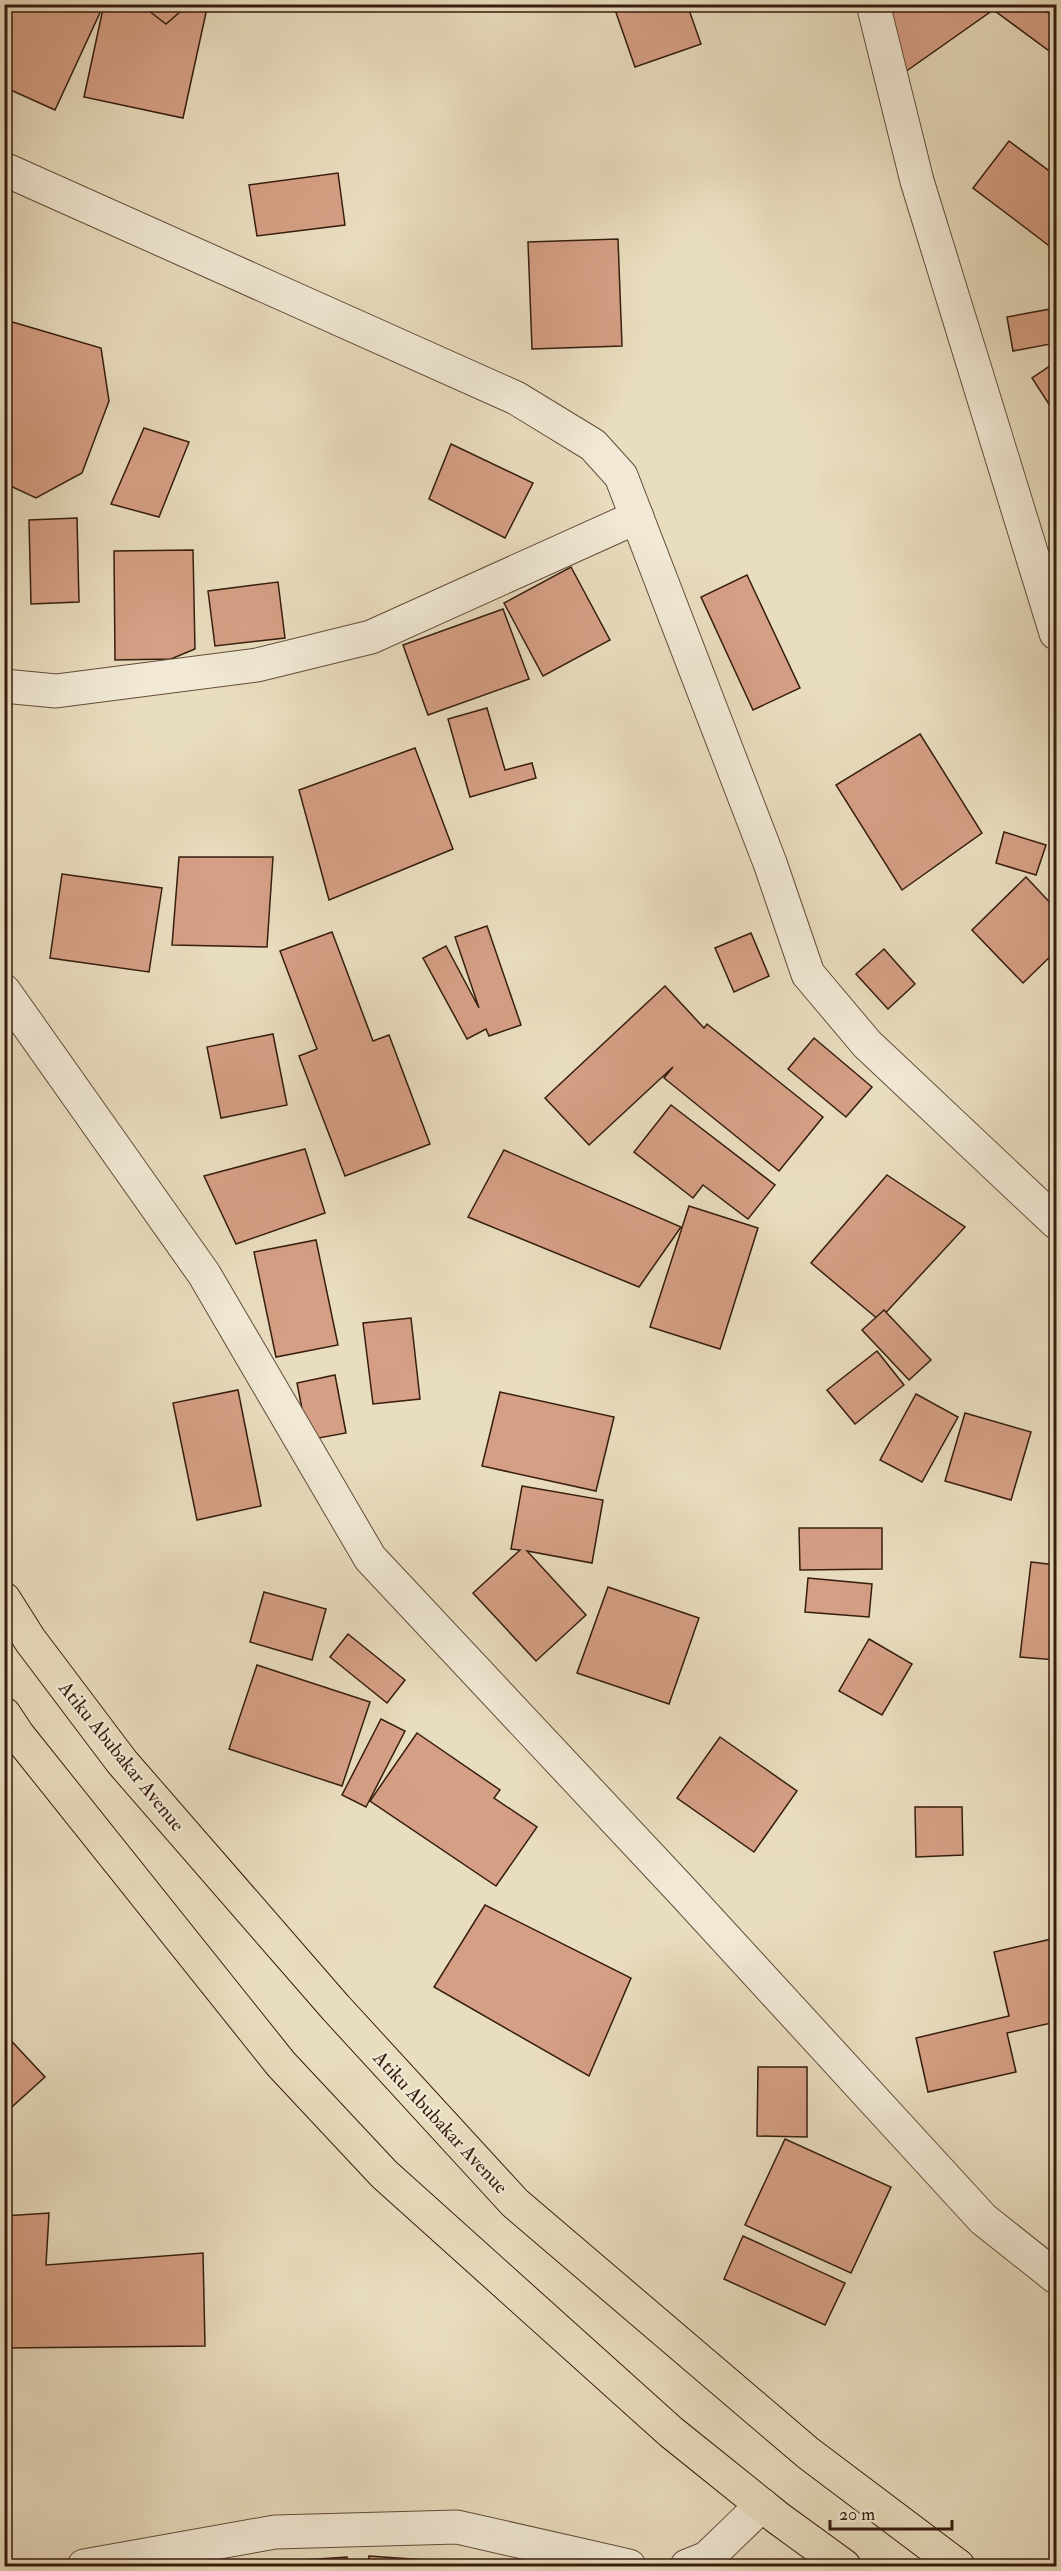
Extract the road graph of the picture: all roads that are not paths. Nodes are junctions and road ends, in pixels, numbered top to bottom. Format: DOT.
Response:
graph roads {
  1 [pos="873,4"];
  2 [pos="4,169"];
  3 [pos="637,517"];
  4 [pos="1056,633"];
  5 [pos="4,686"];
  6 [pos="4,991"];
  7 [pos="1056,1222"];
  8 [pos="4,1599"];
  9 [pos="4,1714"];
  10 [pos="1056,2277"];
  11 [pos="762,2505"];
  12 [pos="84,2566"];
  13 [pos="629,2566"];
  14 [pos="687,2566"];
  15 [pos="844,2566"];
  16 [pos="958,2566"];
  1 -- 4 [label="street"];
  2 -- 3 [label="street"];
  3 -- 5 [label="street"];
  3 -- 7 [label="street"];
  6 -- 10 [label="street"];
  8 -- 16 [label="main road, Atiku Abubakar Avenue"];
  9 -- 11 [label="main road"];
  11 -- 14 [label="street"];
  11 -- 15 [label="main road"];
  12 -- 13 [label="street"];
}
